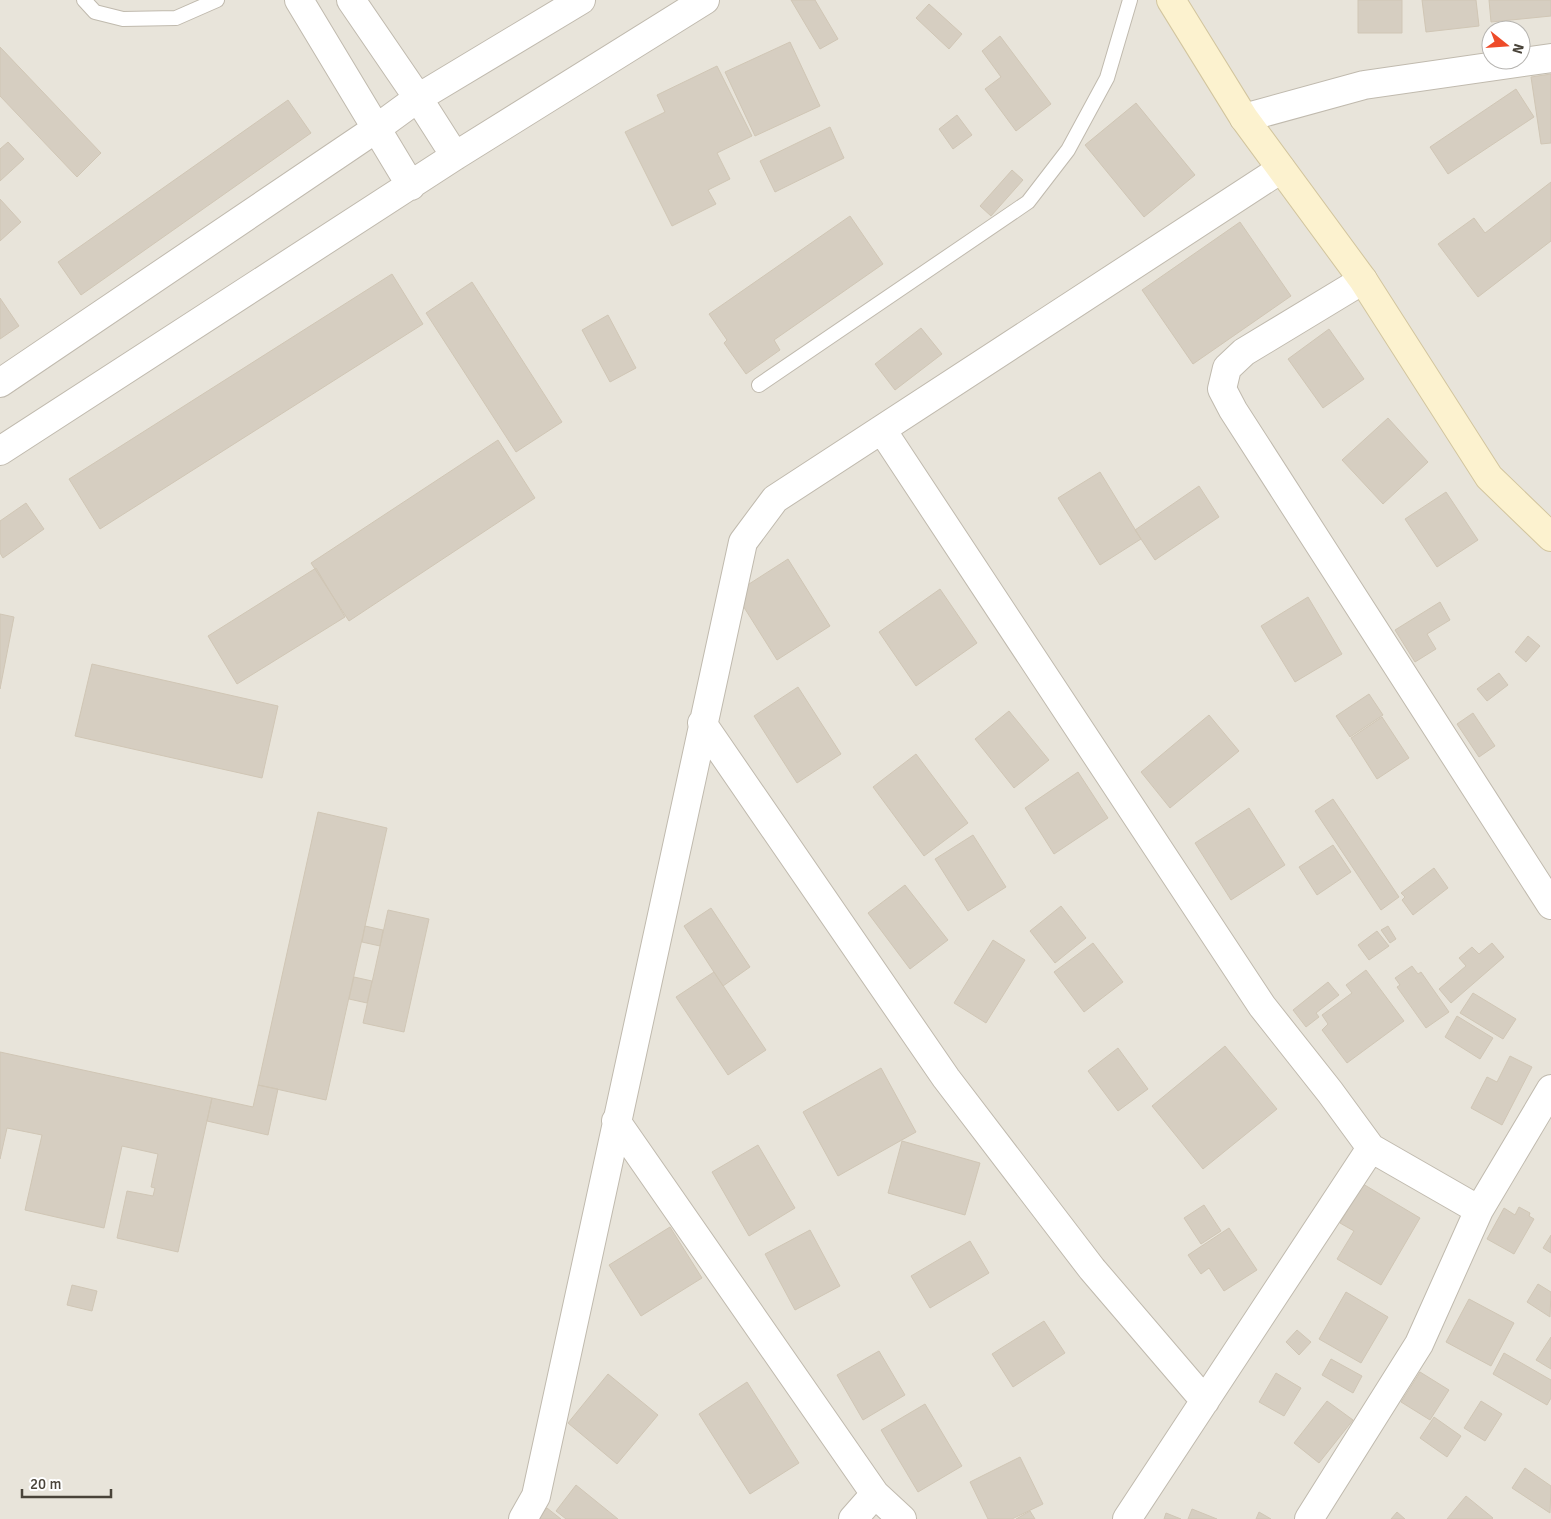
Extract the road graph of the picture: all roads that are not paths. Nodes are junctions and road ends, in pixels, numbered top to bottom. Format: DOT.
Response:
graph roads {
  1 [pos="84,0"];
  2 [pos="217,0"];
  3 [pos="299,0"];
  4 [pos="351,0"];
  5 [pos="581,0"];
  6 [pos="704,0"];
  7 [pos="1130,0"];
  8 [pos="1171,0"];
  9 [pos="1551,58"];
  10 [pos="418,98"];
  11 [pos="1244,118"];
  12 [pos="377,128"];
  13 [pos="455,156"];
  14 [pos="1281,169"];
  15 [pos="411,186"];
  16 [pos="1363,280"];
  17 [pos="0,383"];
  18 [pos="760,385"];
  19 [pos="882,430"];
  20 [pos="0,451"];
  21 [pos="1551,537"];
  22 [pos="702,723"];
  23 [pos="1542,876"];
  24 [pos="1551,905"];
  25 [pos="1551,1089"];
  26 [pos="616,1121"];
  27 [pos="1371,1148"];
  28 [pos="1479,1210"];
  29 [pos="1205,1401"];
  30 [pos="875,1494"];
  31 [pos="523,1519"];
  32 [pos="854,1519"];
  33 [pos="902,1519"];
  34 [pos="1127,1519"];
  35 [pos="1309,1519"];
  1 -- 2 [label="lane"];
  3 -- 12 [label="street"];
  4 -- 10 [label="street"];
  5 -- 10 [label="street"];
  6 -- 13 [label="street"];
  7 -- 18 [label="lane"];
  8 -- 11 [label="street"];
  9 -- 11 [label="street"];
  10 -- 12 [label="street"];
  10 -- 13 [label="street"];
  11 -- 14 [label="street"];
  12 -- 15 [label="street"];
  12 -- 17 [label="street"];
  13 -- 15 [label="street"];
  14 -- 16 [label="street"];
  14 -- 19 [label="street"];
  15 -- 20 [label="street"];
  16 -- 21 [label="street"];
  16 -- 23 [label="street"];
  19 -- 22 [label="street"];
  19 -- 27 [label="street"];
  22 -- 26 [label="street"];
  22 -- 29 [label="street"];
  23 -- 24 [label="street"];
  25 -- 28 [label="street"];
  26 -- 30 [label="street"];
  26 -- 31 [label="street"];
  27 -- 28 [label="street"];
  27 -- 29 [label="street"];
  28 -- 35 [label="street"];
  29 -- 34 [label="street"];
  30 -- 32 [label="street"];
  30 -- 33 [label="street"];
}
